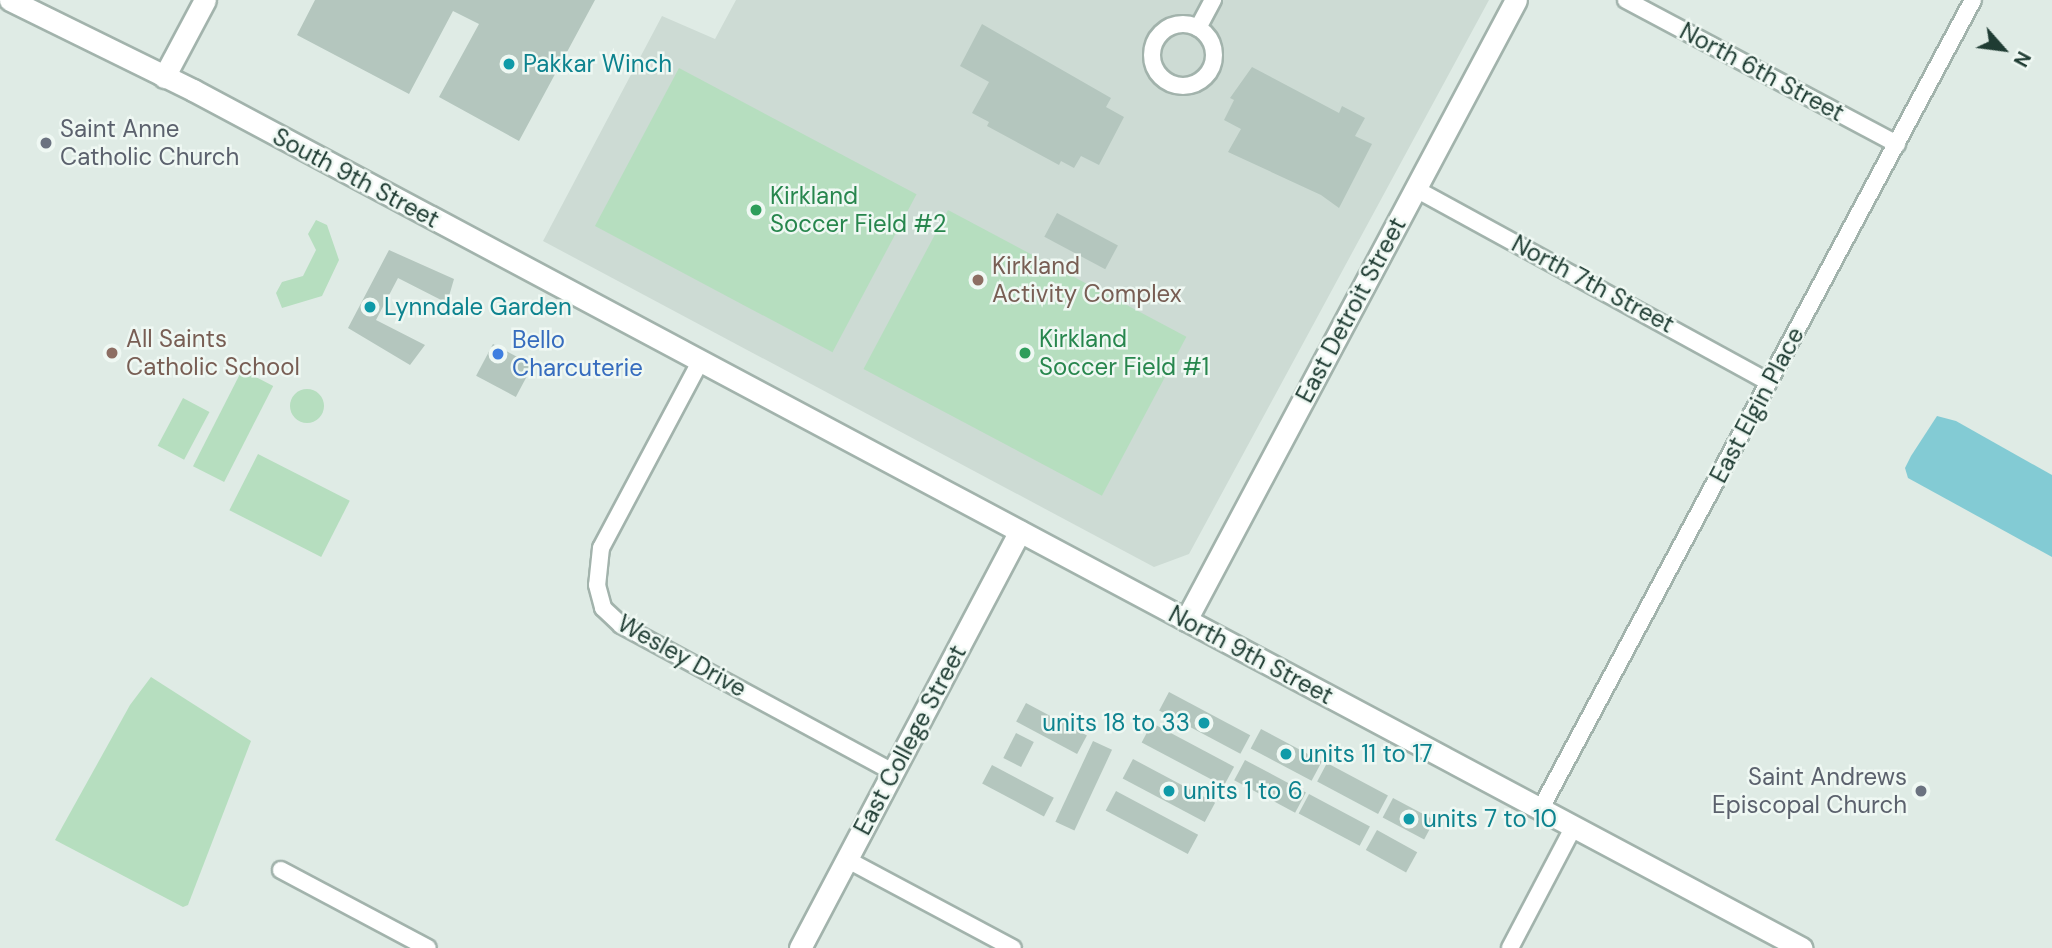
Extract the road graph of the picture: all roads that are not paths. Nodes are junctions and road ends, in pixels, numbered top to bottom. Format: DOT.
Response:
graph roads {
  1 [pos="9,0"];
  2 [pos="205,0"];
  3 [pos="1213,0"];
  4 [pos="1516,0"];
  5 [pos="1626,0"];
  6 [pos="1973,0"];
  7 [pos="1198,28"];
  8 [pos="164,76"];
  9 [pos="1896,144"];
  10 [pos="1416,189"];
  11 [pos="701,360"];
  12 [pos="1769,382"];
  13 [pos="1020,531"];
  14 [pos="1185,620"];
  15 [pos="893,772"];
  16 [pos="1540,810"];
  17 [pos="1573,828"];
  18 [pos="846,859"];
  19 [pos="281,870"];
  20 [pos="428,948"];
  21 [pos="800,948"];
  22 [pos="1013,948"];
  23 [pos="1510,948"];
  24 [pos="1801,948"];
  1 -- 8 [label="main road, South 9th Street"];
  2 -- 8 [label="main road"];
  3 -- 7 [label="street"];
  4 -- 10 [label="main road, East Detroit Street"];
  5 -- 9 [label="street, North 6th Street"];
  6 -- 9 [label="street, East Elgin Place"];
  8 -- 11 [label="main road, South 9th Street"];
  9 -- 12 [label="street, East Elgin Place"];
  10 -- 12 [label="street, North 7th Street"];
  10 -- 14 [label="main road, East Detroit Street"];
  11 -- 13 [label="main road, North 9th Street"];
  11 -- 15 [label="street, Wesley Drive"];
  12 -- 16 [label="street, East Elgin Place"];
  13 -- 14 [label="main road, North 9th Street"];
  13 -- 15 [label="main road, East College Street"];
  14 -- 16 [label="main road, North 9th Street"];
  15 -- 18 [label="main road, East College Street"];
  16 -- 17 [label="main road, North 9th Street"];
  17 -- 23 [label="street"];
  17 -- 24 [label="main road, North 9th Street"];
  18 -- 21 [label="main road, East College Street"];
  18 -- 22 [label="street"];
  19 -- 20 [label="street"];
}
